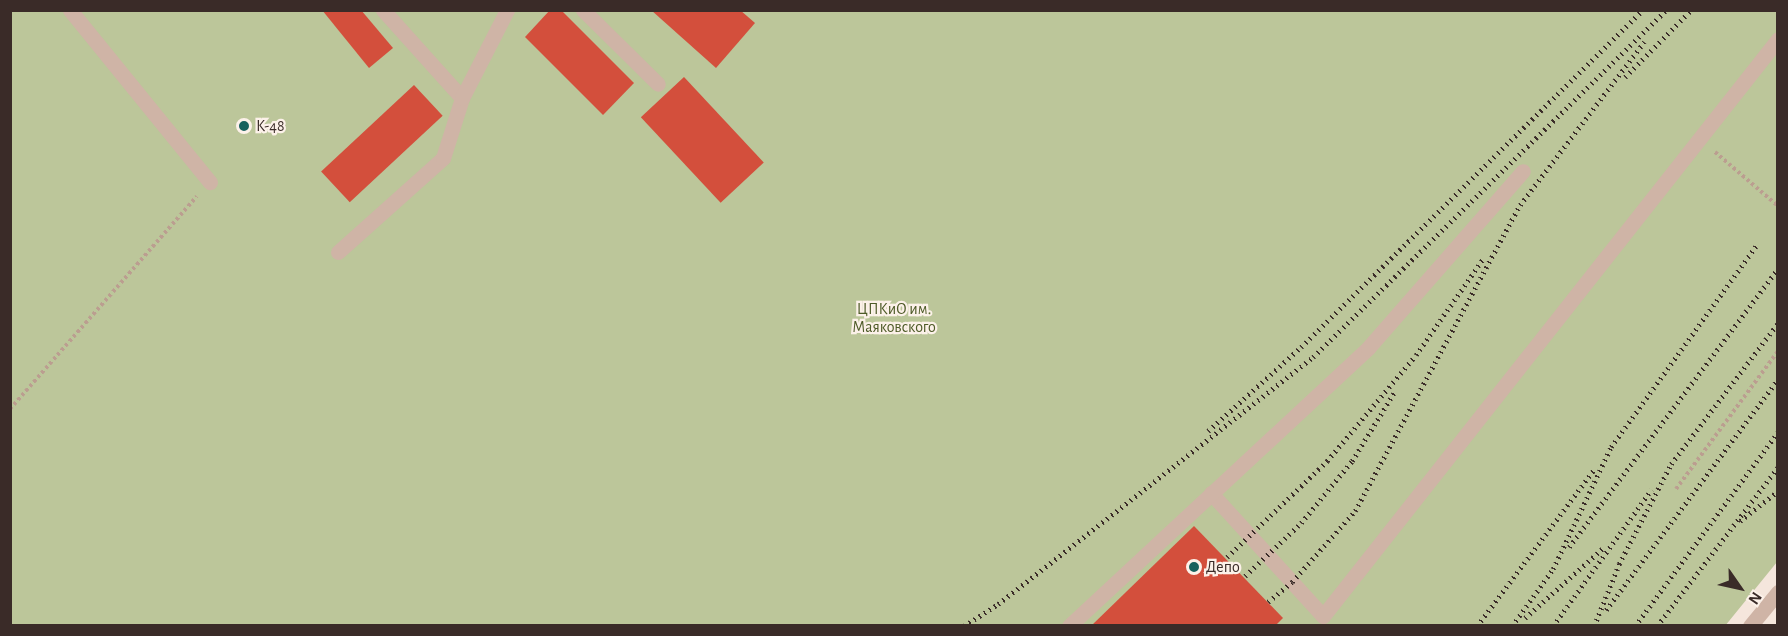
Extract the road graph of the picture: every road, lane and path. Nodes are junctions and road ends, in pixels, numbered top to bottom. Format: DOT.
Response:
graph roads {
  1 [pos="70,10"];
  2 [pos="383,10"];
  3 [pos="507,10"];
  4 [pos="583,10"];
  5 [pos="1778,39"];
  6 [pos="658,84"];
  7 [pos="462,98"];
  8 [pos="1699,138"];
  9 [pos="1523,171"];
  10 [pos="210,182"];
  11 [pos="1778,206"];
  12 [pos="338,252"];
  13 [pos="1778,351"];
  14 [pos="10,409"];
  15 [pos="1676,489"];
  16 [pos="1211,493"];
  17 [pos="1778,592"];
  18 [pos="1318,621"];
  19 [pos="1068,626"];
  20 [pos="1750,626"];
  1 -- 10 [label="street"];
  2 -- 7 [label="street"];
  3 -- 7 [label="street"];
  4 -- 6 [label="street"];
  5 -- 8 [label="street"];
  7 -- 12 [label="street"];
  8 -- 11 [label="path"];
  8 -- 18 [label="street"];
  9 -- 16 [label="street"];
  10 -- 14 [label="path"];
  13 -- 15 [label="path"];
  16 -- 18 [label="street"];
  16 -- 19 [label="street"];
  17 -- 20 [label="street"];
}
